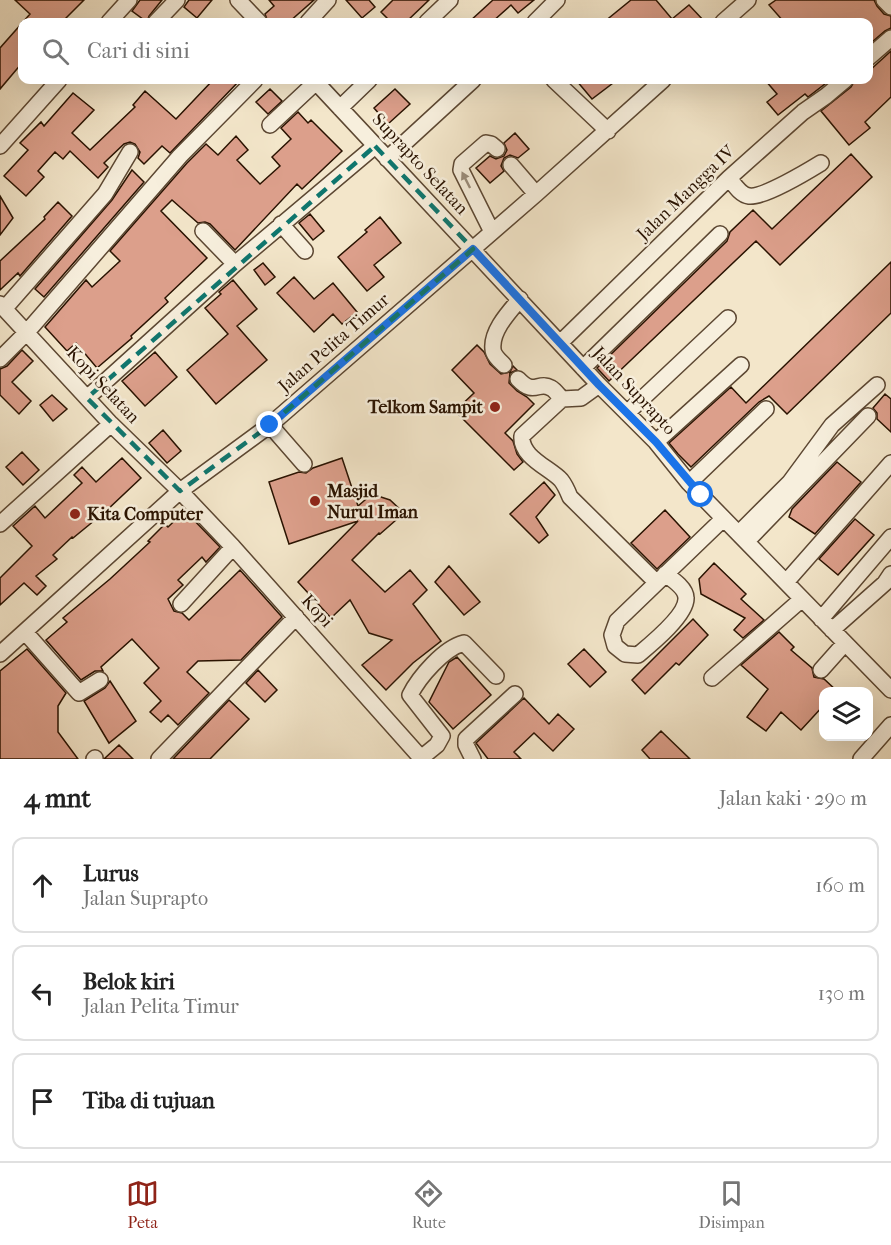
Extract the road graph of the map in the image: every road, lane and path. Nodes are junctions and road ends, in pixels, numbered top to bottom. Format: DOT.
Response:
graph roads {
  1 [pos="129,0"];
  2 [pos="177,0"];
  3 [pos="238,0"];
  4 [pos="328,0"];
  5 [pos="450,0"];
  6 [pos="557,0"];
  7 [pos="748,0"];
  8 [pos="884,0"];
  9 [pos="891,7"];
  10 [pos="113,18"];
  11 [pos="160,18"];
  12 [pos="251,18"];
  13 [pos="312,18"];
  14 [pos="431,18"];
  15 [pos="539,18"];
  16 [pos="728,18"];
  17 [pos="891,38"];
  18 [pos="873,54"];
  19 [pos="55,84"];
  20 [pos="251,84"];
  21 [pos="312,84"];
  22 [pos="318,84"];
  23 [pos="365,84"];
  24 [pos="469,84"];
  25 [pos="558,84"];
  26 [pos="659,84"];
  27 [pos="840,84"];
  28 [pos="340,108"];
  29 [pos="270,125"];
  30 [pos="608,132"];
  31 [pos="0,146"];
  32 [pos="375,146"];
  33 [pos="497,149"];
  34 [pos="130,152"];
  35 [pos="387,159"];
  36 [pos="821,163"];
  37 [pos="511,165"];
  38 [pos="729,178"];
  39 [pos="536,194"];
  40 [pos="281,224"];
  41 [pos="203,231"];
  42 [pos="492,232"];
  43 [pos="720,234"];
  44 [pos="473,249"];
  45 [pos="305,251"];
  46 [pos="235,264"];
  47 [pos="520,299"];
  48 [pos="2,306"];
  49 [pos="159,318"];
  50 [pos="728,318"];
  51 [pos="27,332"];
  52 [pos="561,342"];
  53 [pos="0,358"];
  54 [pos="741,364"];
  55 [pos="504,365"];
  56 [pos="583,368"];
  57 [pos="518,379"];
  58 [pos="599,385"];
  59 [pos="877,385"];
  60 [pos="84,394"];
  61 [pos="562,399"];
  62 [pos="766,409"];
  63 [pos="627,413"];
  64 [pos="868,416"];
  65 [pos="111,424"];
  66 [pos="270,425"];
  67 [pos="656,442"];
  68 [pos="304,464"];
  69 [pos="891,464"];
  70 [pos="689,483"];
  71 [pos="180,491"];
  72 [pos="723,519"];
  73 [pos="0,524"];
  74 [pos="743,537"];
  75 [pos="891,537"];
  76 [pos="233,547"];
  77 [pos="891,574"];
  78 [pos="661,578"];
  79 [pos="786,581"];
  80 [pos="802,599"];
  81 [pos="181,604"];
  82 [pos="296,617"];
  83 [pos="821,619"];
  84 [pos="832,630"];
  85 [pos="25,632"];
  86 [pos="845,643"];
  87 [pos="0,654"];
  88 [pos="822,670"];
  89 [pos="496,676"];
  90 [pos="712,678"];
  91 [pos="100,680"];
  92 [pos="891,690"];
  93 [pos="515,694"];
  94 [pos="891,725"];
  95 [pos="421,758"];
  96 [pos="159,759"];
  97 [pos="473,759"];
  98 [pos="861,759"];
  1 -- 10 [label="street"];
  2 -- 11 [label="street"];
  3 -- 12 [label="street"];
  4 -- 13 [label="street"];
  5 -- 14 [label="street"];
  6 -- 15 [label="street"];
  7 -- 16 [label="street"];
  8 -- 9 [label="street"];
  17 -- 18 [label="street"];
  19 -- 31 [label="street"];
  20 -- 51 [label="street"];
  21 -- 29 [label="street"];
  22 -- 28 [label="street, Suprapto Selatan"];
  23 -- 28 [label="street"];
  24 -- 35 [label="street"];
  25 -- 30 [label="street"];
  26 -- 30 [label="street, Jalan Pelita Timur"];
  27 -- 38 [label="street, Jalan Mangga IV"];
  28 -- 32 [label="street, Suprapto Selatan"];
  30 -- 39 [label="street, Jalan Pelita Timur"];
  32 -- 35 [label="street, Suprapto Selatan"];
  32 -- 40 [label="street"];
  42 -- 33 [label="street, one-way"];
  34 -- 48 [label="street"];
  35 -- 44 [label="street, Suprapto Selatan"];
  36 -- 38 [label="street"];
  37 -- 39 [label="street"];
  38 -- 52 [label="street, Jalan Mangga IV"];
  39 -- 42 [label="street, Jalan Pelita Timur"];
  40 -- 45 [label="street"];
  40 -- 46 [label="street"];
  41 -- 46 [label="street"];
  42 -- 44 [label="street, Jalan Pelita Timur"];
  43 -- 56 [label="street"];
  44 -- 47 [label="street, Jalan Suprapto"];
  44 -- 66 [label="street, Jalan Pelita Timur"];
  46 -- 60 [label="street"];
  47 -- 52 [label="street, Jalan Suprapto"];
  47 -- 55 [label="street"];
  48 -- 51 [label="street, Kopi Selatan"];
  49 -- 60 [label="street"];
  50 -- 63 [label="street"];
  51 -- 53 [label="street"];
  51 -- 60 [label="street, Kopi Selatan"];
  52 -- 56 [label="street, Jalan Suprapto"];
  54 -- 67 [label="street"];
  56 -- 58 [label="street, Jalan Suprapto"];
  57 -- 61 [label="street"];
  58 -- 61 [label="street"];
  58 -- 63 [label="street, Jalan Suprapto"];
  59 -- 74 [label="street"];
  60 -- 65 [label="street, Kopi Selatan"];
  61 -- 78 [label="street"];
  62 -- 70 [label="street"];
  63 -- 67 [label="street, Jalan Suprapto"];
  64 -- 74 [label="street"];
  65 -- 71 [label="street, Kopi Selatan"];
  65 -- 73 [label="street"];
  66 -- 68 [label="street"];
  66 -- 71 [label="street, Jalan Pelita Timur"];
  67 -- 70 [label="street, Jalan Suprapto"];
  69 -- 79 [label="street"];
  70 -- 72 [label="street, Jalan Suprapto"];
  71 -- 76 [label="street, Kopi"];
  71 -- 85 [label="street, Jalan Pelita Timur"];
  72 -- 74 [label="street, Jalan Suprapto"];
  72 -- 78 [label="street"];
  74 -- 79 [label="street, Jalan Suprapto"];
  75 -- 83 [label="street"];
  76 -- 81 [label="street"];
  76 -- 82 [label="street, Kopi"];
  77 -- 84 [label="street"];
  78 -- 78 [label="street"];
  79 -- 80 [label="street, Jalan Suprapto"];
  80 -- 83 [label="street, Jalan Suprapto"];
  80 -- 90 [label="street"];
  82 -- 95 [label="street, Kopi"];
  82 -- 96 [label="street"];
  83 -- 84 [label="street, Jalan Suprapto"];
  84 -- 86 [label="street, Jalan Suprapto"];
  85 -- 87 [label="street, Jalan Pelita Timur"];
  85 -- 91 [label="street"];
  86 -- 88 [label="street"];
  86 -- 92 [label="street, Jalan Suprapto"];
  89 -- 95 [label="street"];
  93 -- 97 [label="street"];
  94 -- 98 [label="street"];
}
